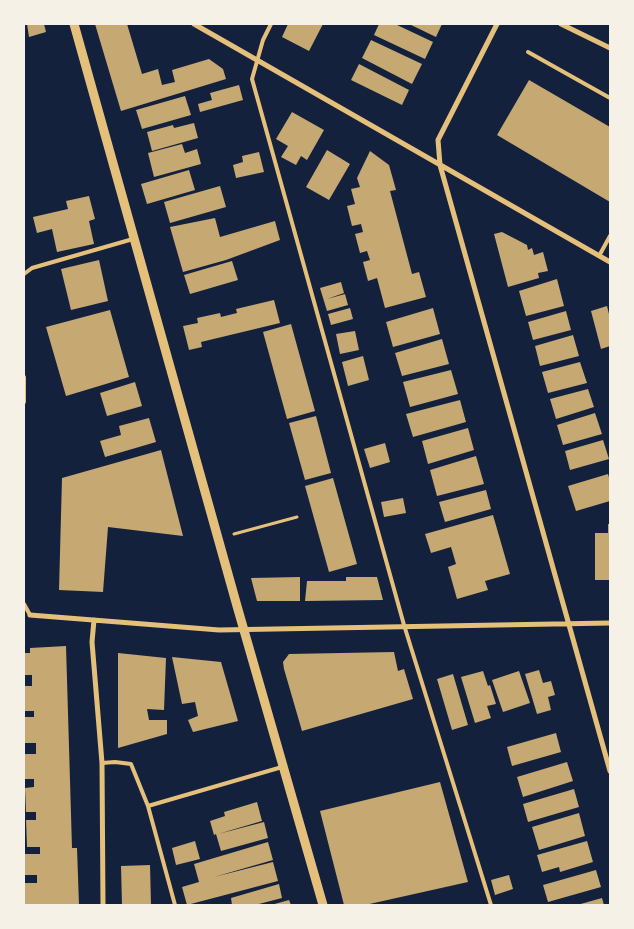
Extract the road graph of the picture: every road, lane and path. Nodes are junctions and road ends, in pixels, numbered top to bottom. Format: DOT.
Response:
graph roads {
  1 [pos="74,24"];
  2 [pos="194,24"];
  3 [pos="271,24"];
  4 [pos="497,24"];
  5 [pos="561,24"];
  6 [pos="610,48"];
  7 [pos="528,52"];
  8 [pos="257,59"];
  9 [pos="610,98"];
  10 [pos="440,165"];
  11 [pos="610,236"];
  12 [pos="135,239"];
  13 [pos="599,256"];
  14 [pos="610,262"];
  15 [pos="24,274"];
  16 [pos="24,377"];
  17 [pos="24,402"];
  18 [pos="297,517"];
  19 [pos="234,534"];
  20 [pos="24,604"];
  21 [pos="30,615"];
  22 [pos="94,620"];
  23 [pos="568,623"];
  24 [pos="610,623"];
  25 [pos="404,625"];
  26 [pos="244,629"];
  27 [pos="102,763"];
  28 [pos="284,767"];
  29 [pos="610,771"];
  30 [pos="148,806"];
  31 [pos="103,905"];
  32 [pos="175,905"];
  33 [pos="323,905"];
  34 [pos="491,905"];
  1 -- 12 [label="street"];
  2 -- 8 [label="street"];
  3 -- 8 [label="lane"];
  4 -- 10 [label="street"];
  5 -- 6 [label="street"];
  7 -- 9 [label="lane"];
  8 -- 10 [label="street"];
  8 -- 25 [label="lane"];
  10 -- 13 [label="street"];
  10 -- 23 [label="street"];
  11 -- 13 [label="lane"];
  12 -- 15 [label="lane"];
  12 -- 26 [label="street"];
  13 -- 14 [label="street"];
  16 -- 17 [label="lane"];
  18 -- 19 [label="path"];
  20 -- 21 [label="lane"];
  21 -- 22 [label="street"];
  22 -- 26 [label="street"];
  22 -- 27 [label="street"];
  23 -- 24 [label="street"];
  23 -- 25 [label="street"];
  23 -- 29 [label="street"];
  25 -- 26 [label="street"];
  25 -- 34 [label="lane"];
  26 -- 28 [label="street"];
  27 -- 30 [label="lane"];
  27 -- 31 [label="street"];
  28 -- 30 [label="lane"];
  28 -- 33 [label="street"];
  30 -- 32 [label="lane"];
}
